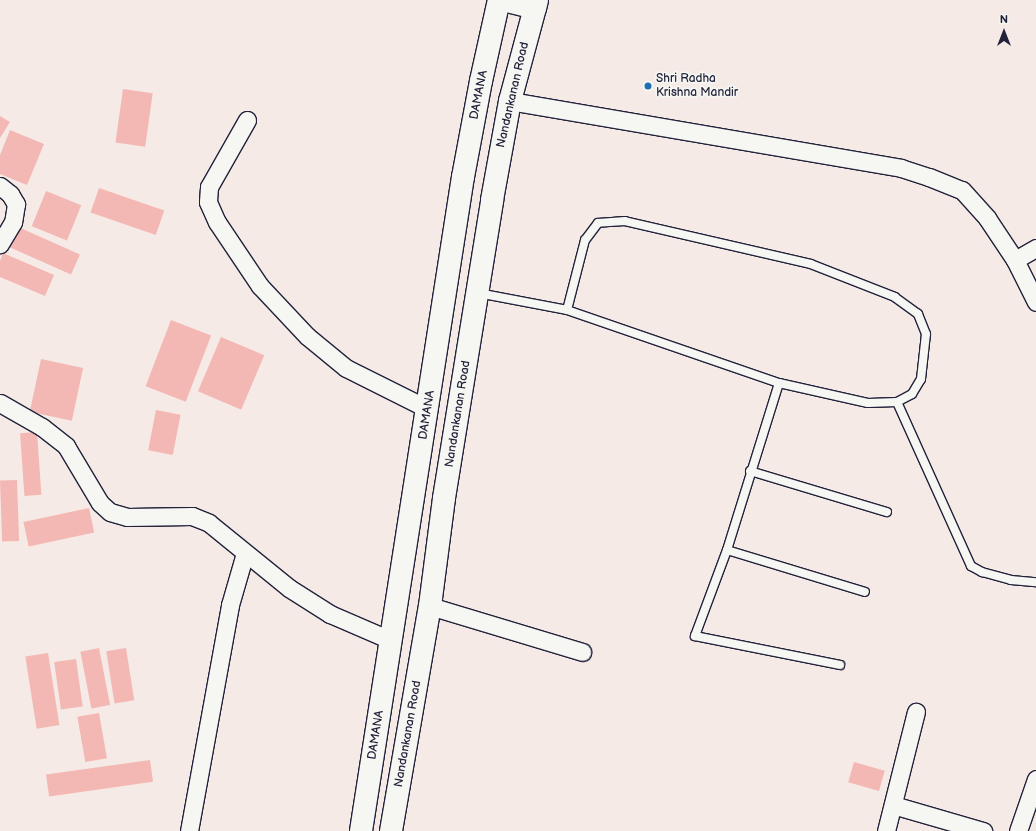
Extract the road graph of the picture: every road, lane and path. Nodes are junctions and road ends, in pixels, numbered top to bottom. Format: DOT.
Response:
graph roads {
  1 [pos="500,0"];
  2 [pos="504,0"];
  3 [pos="536,4"];
  4 [pos="510,101"];
  5 [pos="248,120"];
  6 [pos="0,186"];
  7 [pos="0,244"];
  8 [pos="1036,248"];
  9 [pos="1015,260"];
  10 [pos="478,293"];
  11 [pos="1036,302"];
  12 [pos="567,310"];
  13 [pos="779,383"];
  14 [pos="897,402"];
  15 [pos="0,403"];
  16 [pos="428,409"];
  17 [pos="750,471"];
  18 [pos="887,512"];
  19 [pos="727,550"];
  20 [pos="245,553"];
  21 [pos="1036,582"];
  22 [pos="865,592"];
  23 [pos="430,606"];
  24 [pos="390,640"];
  25 [pos="582,652"];
  26 [pos="840,665"];
  27 [pos="916,712"];
  28 [pos="1036,779"];
  29 [pos="893,805"];
  30 [pos="189,831"];
  31 [pos="361,831"];
  32 [pos="392,831"];
  33 [pos="886,831"];
  34 [pos="983,831"];
  35 [pos="1018,831"];
  1 -- 16 [label="main road, DAMANA"];
  2 -- 3 [label="main road"];
  3 -- 4 [label="main road, Nandankanan Road"];
  4 -- 9 [label="street"];
  4 -- 10 [label="main road, Nandankanan Road"];
  5 -- 16 [label="street"];
  6 -- 7 [label="street"];
  8 -- 9 [label="street"];
  9 -- 11 [label="street"];
  10 -- 12 [label="lane"];
  10 -- 23 [label="main road, Nandankanan Road"];
  12 -- 13 [label="lane"];
  12 -- 14 [label="lane"];
  13 -- 14 [label="lane"];
  13 -- 17 [label="lane"];
  14 -- 21 [label="lane"];
  15 -- 20 [label="street"];
  16 -- 24 [label="main road, DAMANA"];
  17 -- 18 [label="lane"];
  17 -- 19 [label="lane"];
  19 -- 22 [label="lane"];
  19 -- 26 [label="lane"];
  20 -- 24 [label="street"];
  20 -- 30 [label="street"];
  23 -- 25 [label="street"];
  23 -- 32 [label="main road, Nandankanan Road"];
  24 -- 31 [label="main road, DAMANA"];
  27 -- 29 [label="street"];
  28 -- 35 [label="street"];
  29 -- 33 [label="street"];
  29 -- 34 [label="street"];
}
